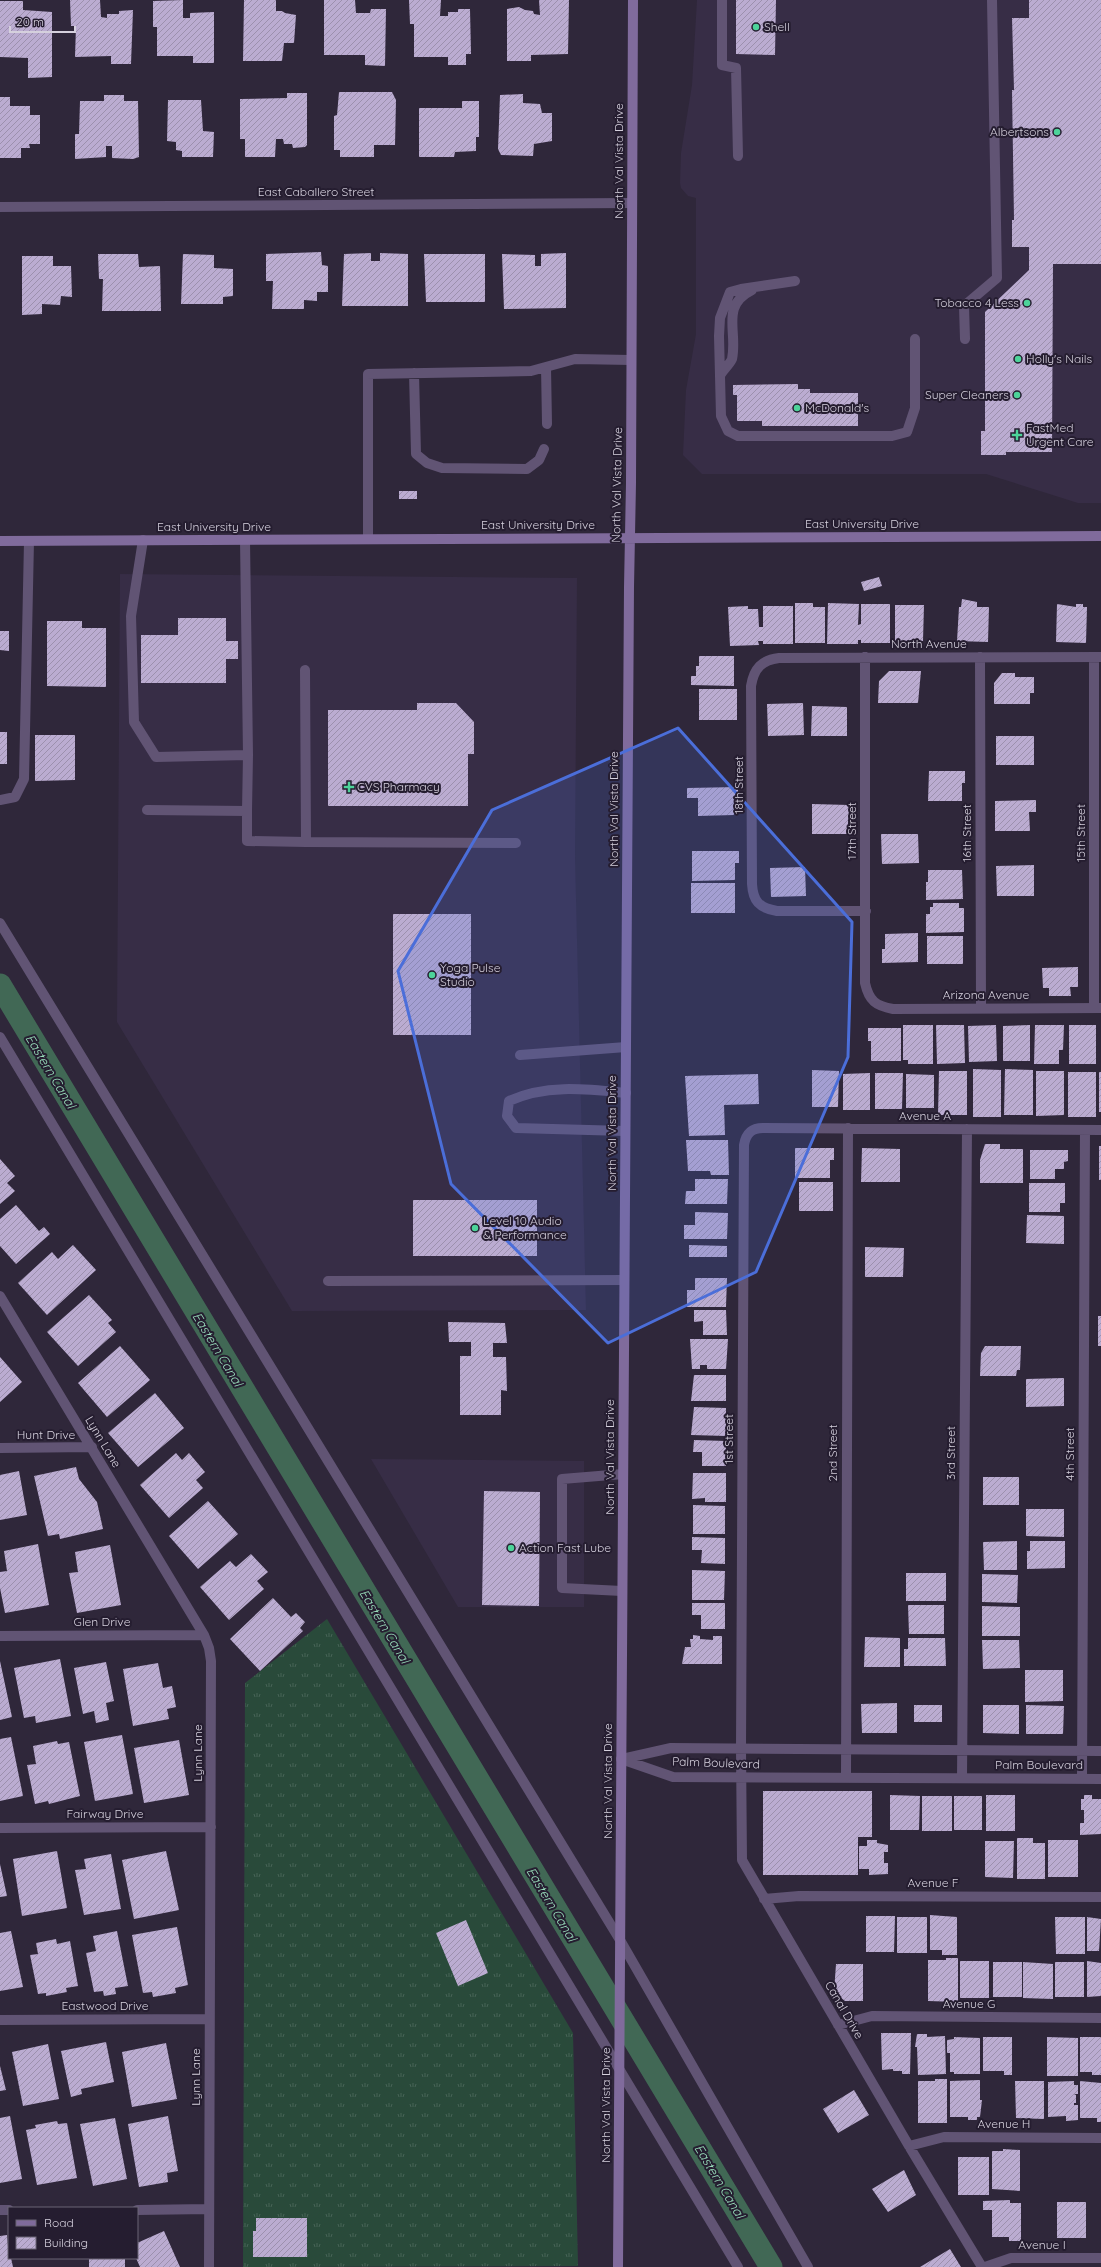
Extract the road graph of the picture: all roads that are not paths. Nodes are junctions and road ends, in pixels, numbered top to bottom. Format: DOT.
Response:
graph roads {
  1 [pos="632,0"];
  2 [pos="722,0"];
  3 [pos="992,0"];
  4 [pos="738,156"];
  5 [pos="632,203"];
  6 [pos="0,207"];
  7 [pos="795,281"];
  8 [pos="914,340"];
  9 [pos="965,340"];
  10 [pos="631,360"];
  11 [pos="546,367"];
  12 [pos="414,373"];
  13 [pos="547,424"];
  14 [pos="544,449"];
  15 [pos="1101,536"];
  16 [pos="368,538"];
  17 [pos="630,538"];
  18 [pos="142,540"];
  19 [pos="245,540"];
  20 [pos="0,541"];
  21 [pos="29,541"];
  22 [pos="865,657"];
  23 [pos="980,657"];
  24 [pos="1097,657"];
  25 [pos="758,665"];
  26 [pos="305,670"];
  27 [pos="248,755"];
  28 [pos="0,800"];
  29 [pos="147,810"];
  30 [pos="247,811"];
  31 [pos="306,842"];
  32 [pos="516,843"];
  33 [pos="866,911"];
  34 [pos="0,924"];
  35 [pos="873,1002"];
  36 [pos="981,1008"];
  37 [pos="1098,1008"];
  38 [pos="0,1037"];
  39 [pos="626,1047"];
  40 [pos="520,1054"];
  41 [pos="626,1093"];
  42 [pos="848,1128"];
  43 [pos="967,1129"];
  44 [pos="1085,1130"];
  45 [pos="1101,1130"];
  46 [pos="625,1131"];
  47 [pos="750,1132"];
  48 [pos="624,1280"];
  49 [pos="328,1281"];
  50 [pos="0,1296"];
  51 [pos="92,1447"];
  52 [pos="0,1448"];
  53 [pos="623,1474"];
  54 [pos="622,1591"];
  55 [pos="204,1635"];
  56 [pos="0,1636"];
  57 [pos="741,1749"];
  58 [pos="845,1751"];
  59 [pos="962,1751"];
  60 [pos="1082,1751"];
  61 [pos="1101,1751"];
  62 [pos="621,1759"];
  63 [pos="741,1778"];
  64 [pos="846,1778"];
  65 [pos="962,1778"];
  66 [pos="1082,1779"];
  67 [pos="1101,1779"];
  68 [pos="211,1827"];
  69 [pos="0,1828"];
  70 [pos="1101,1897"];
  71 [pos="764,1900"];
  72 [pos="620,1943"];
  73 [pos="1101,2018"];
  74 [pos="209,2019"];
  75 [pos="0,2020"];
  76 [pos="838,2025"];
  77 [pos="619,2067"];
  78 [pos="1101,2138"];
  79 [pos="909,2146"];
  80 [pos="209,2209"];
  81 [pos="138,2210"];
  82 [pos="1101,2258"];
  83 [pos="209,2267"];
  84 [pos="618,2267"];
  85 [pos="738,2267"];
  86 [pos="808,2267"];
  87 [pos="982,2267"];
  88 [pos="985,2267"];
  1 -- 5 [label="main road, North Val Vista Drive"];
  2 -- 4 [label="street"];
  3 -- 9 [label="street"];
  5 -- 6 [label="street, East Caballero Street"];
  5 -- 10 [label="main road, North Val Vista Drive"];
  7 -- 8 [label="street"];
  10 -- 11 [label="street"];
  10 -- 17 [label="main road, North Val Vista Drive"];
  11 -- 12 [label="street"];
  11 -- 13 [label="street"];
  12 -- 14 [label="street"];
  12 -- 16 [label="street"];
  15 -- 17 [label="main road, East University Drive"];
  16 -- 17 [label="main road, East University Drive"];
  16 -- 19 [label="main road, East University Drive"];
  17 -- 39 [label="main road, North Val Vista Drive"];
  18 -- 19 [label="main road, East University Drive"];
  18 -- 21 [label="main road, East University Drive"];
  18 -- 27 [label="street"];
  19 -- 27 [label="street"];
  20 -- 21 [label="main road, East University Drive"];
  21 -- 28 [label="street"];
  22 -- 23 [label="street, North Avenue"];
  22 -- 25 [label="street, North Avenue"];
  22 -- 33 [label="street, 17th Street"];
  23 -- 24 [label="street, North Avenue"];
  23 -- 36 [label="street, 16th Street"];
  24 -- 37 [label="street, 15th Street"];
  25 -- 33 [label="street, 18th Street"];
  26 -- 31 [label="street"];
  27 -- 30 [label="street"];
  29 -- 30 [label="street"];
  30 -- 31 [label="street"];
  31 -- 32 [label="street"];
  33 -- 35 [label="street, 17th Street"];
  34 -- 72 [label="street"];
  35 -- 36 [label="street, Arizona Avenue"];
  36 -- 37 [label="street, Arizona Avenue"];
  38 -- 77 [label="street"];
  39 -- 40 [label="street"];
  39 -- 41 [label="main road, North Val Vista Drive"];
  41 -- 46 [label="main road, North Val Vista Drive"];
  41 -- 46 [label="street"];
  42 -- 43 [label="street, Avenue A"];
  42 -- 47 [label="street, Avenue A"];
  42 -- 58 [label="street, 2nd Street"];
  43 -- 44 [label="street, Avenue A"];
  43 -- 59 [label="street, 3rd Street"];
  44 -- 45 [label="street, Avenue A"];
  44 -- 60 [label="street, 4th Street"];
  46 -- 48 [label="main road, North Val Vista Drive"];
  47 -- 57 [label="street, 1st Street"];
  48 -- 49 [label="street"];
  48 -- 53 [label="main road, North Val Vista Drive"];
  50 -- 51 [label="street, Lynn Lane"];
  51 -- 52 [label="street, Hunt Drive"];
  51 -- 55 [label="street, Lynn Lane"];
  53 -- 54 [label="main road, North Val Vista Drive"];
  53 -- 54 [label="street"];
  54 -- 62 [label="main road, North Val Vista Drive"];
  55 -- 56 [label="street, Glen Drive"];
  55 -- 68 [label="street, Lynn Lane"];
  57 -- 58 [label="street, Palm Boulevard"];
  57 -- 62 [label="street, Palm Boulevard"];
  57 -- 63 [label="street, Canal Drive"];
  58 -- 59 [label="street, Palm Boulevard"];
  58 -- 64 [label="street, 2nd Street"];
  59 -- 60 [label="street, Palm Boulevard"];
  59 -- 65 [label="street, 3rd Street"];
  60 -- 61 [label="street, Palm Boulevard"];
  60 -- 66 [label="street, 4th Street"];
  62 -- 63 [label="street, Palm Boulevard"];
  62 -- 72 [label="main road, North Val Vista Drive"];
  63 -- 64 [label="street, Palm Boulevard"];
  63 -- 71 [label="street, Canal Drive"];
  64 -- 65 [label="street, Palm Boulevard"];
  65 -- 66 [label="street, Palm Boulevard"];
  66 -- 67 [label="street, Palm Boulevard"];
  68 -- 69 [label="street, Fairway Drive"];
  68 -- 74 [label="street, Lynn Lane"];
  70 -- 71 [label="street, Avenue F"];
  71 -- 76 [label="street, Canal Drive"];
  72 -- 77 [label="main road, North Val Vista Drive"];
  72 -- 86 [label="street"];
  73 -- 76 [label="street, Avenue G"];
  74 -- 75 [label="street, Eastwood Drive"];
  74 -- 80 [label="street, Lynn Lane"];
  76 -- 79 [label="street, Canal Drive"];
  77 -- 84 [label="main road, North Val Vista Drive"];
  77 -- 85 [label="street"];
  78 -- 79 [label="street, Avenue H"];
  79 -- 87 [label="street, Canal Drive"];
  80 -- 81 [label="street"];
  80 -- 83 [label="street, Lynn Lane"];
  82 -- 88 [label="street, Avenue I"];
}
